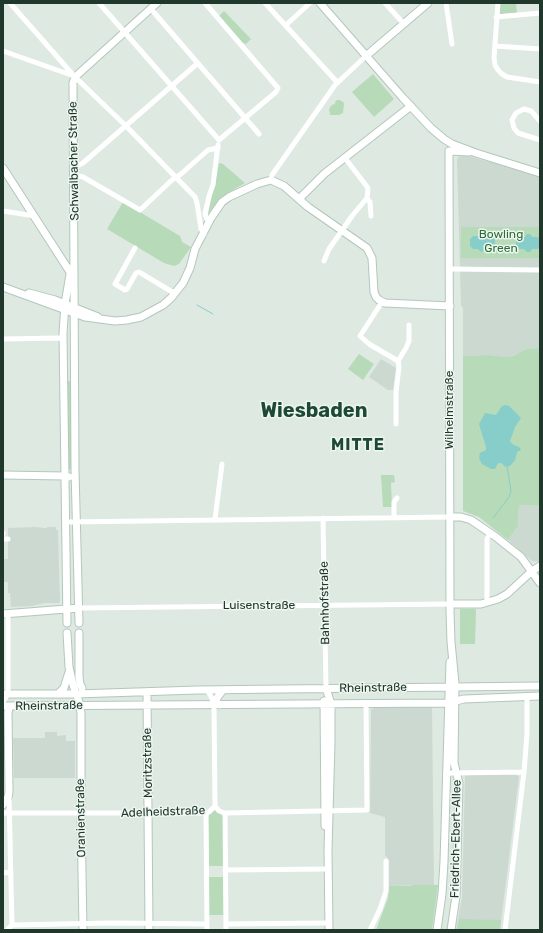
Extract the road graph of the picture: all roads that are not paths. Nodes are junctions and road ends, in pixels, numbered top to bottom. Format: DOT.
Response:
graph roads {
  1 [pos="10,3"];
  2 [pos="99,3"];
  3 [pos="157,3"];
  4 [pos="205,3"];
  5 [pos="266,3"];
  6 [pos="310,3"];
  7 [pos="320,3"];
  8 [pos="385,3"];
  9 [pos="393,3"];
  10 [pos="428,3"];
  11 [pos="446,3"];
  12 [pos="498,3"];
  13 [pos="151,9"];
  14 [pos="391,9"];
  15 [pos="540,13"];
  16 [pos="496,17"];
  17 [pos="404,24"];
  18 [pos="286,25"];
  19 [pos="125,32"];
  20 [pos="452,44"];
  21 [pos="495,46"];
  22 [pos="540,49"];
  23 [pos="3,51"];
  24 [pos="366,56"];
  25 [pos="198,63"];
  26 [pos="75,77"];
  27 [pos="337,82"];
  28 [pos="540,82"];
  29 [pos="172,86"];
  30 [pos="411,106"];
  31 [pos="245,118"];
  32 [pos="540,121"];
  33 [pos="126,126"];
  34 [pos="431,128"];
  35 [pos="259,134"];
  36 [pos="444,139"];
  37 [pos="219,140"];
  38 [pos="540,140"];
  39 [pos="459,146"];
  40 [pos="218,148"];
  41 [pos="451,150"];
  42 [pos="476,153"];
  43 [pos="345,158"];
  44 [pos="74,166"];
  45 [pos="3,168"];
  46 [pos="540,173"];
  47 [pos="74,175"];
  48 [pos="176,177"];
  49 [pos="271,180"];
  50 [pos="367,198"];
  51 [pos="299,199"];
  52 [pos="3,211"];
  53 [pos="35,216"];
  54 [pos="371,216"];
  55 [pos="210,221"];
  56 [pos="342,230"];
  57 [pos="204,234"];
  58 [pos="134,248"];
  59 [pos="324,261"];
  60 [pos="450,269"];
  61 [pos="540,270"];
  62 [pos="72,271"];
  63 [pos="3,287"];
  64 [pos="68,291"];
  65 [pos="174,293"];
  66 [pos="55,300"];
  67 [pos="382,302"];
  68 [pos="450,306"];
  69 [pos="69,310"];
  70 [pos="90,318"];
  71 [pos="110,321"];
  72 [pos="409,325"];
  73 [pos="74,329"];
  74 [pos="3,338"];
  75 [pos="63,340"];
  76 [pos="74,345"];
  77 [pos="398,361"];
  78 [pos="75,377"];
  79 [pos="64,388"];
  80 [pos="396,424"];
  81 [pos="222,464"];
  82 [pos="3,475"];
  83 [pos="64,476"];
  84 [pos="76,491"];
  85 [pos="397,498"];
  86 [pos="76,511"];
  87 [pos="450,517"];
  88 [pos="323,518"];
  89 [pos="394,518"];
  90 [pos="215,519"];
  91 [pos="66,522"];
  92 [pos="77,522"];
  93 [pos="490,533"];
  94 [pos="540,566"];
  95 [pos="532,571"];
  96 [pos="540,583"];
  97 [pos="487,602"];
  98 [pos="450,604"];
  99 [pos="325,605"];
  100 [pos="79,608"];
  101 [pos="67,609"];
  102 [pos="6,614"];
  103 [pos="67,623"];
  104 [pos="79,623"];
  105 [pos="67,633"];
  106 [pos="79,633"];
  107 [pos="69,670"];
  108 [pos="72,680"];
  109 [pos="508,686"];
  110 [pos="540,686"];
  111 [pos="452,687"];
  112 [pos="82,688"];
  113 [pos="326,688"];
  114 [pos="285,689"];
  115 [pos="207,690"];
  116 [pos="224,690"];
  117 [pos="147,692"];
  118 [pos="93,693"];
  119 [pos="6,694"];
  120 [pos="58,694"];
  121 [pos="76,694"];
  122 [pos="527,696"];
  123 [pos="540,696"];
  124 [pos="508,697"];
  125 [pos="451,702"];
  126 [pos="366,703"];
  127 [pos="286,704"];
  128 [pos="327,704"];
  129 [pos="5,705"];
  130 [pos="147,705"];
  131 [pos="217,705"];
  132 [pos="80,706"];
  133 [pos="6,758"];
  134 [pos="524,772"];
  135 [pos="456,773"];
  136 [pos="446,775"];
  137 [pos="9,792"];
  138 [pos="3,805"];
  139 [pos="215,806"];
  140 [pos="327,811"];
  141 [pos="3,813"];
  142 [pos="148,813"];
  143 [pos="206,813"];
  144 [pos="225,813"];
  145 [pos="10,814"];
  146 [pos="81,814"];
  147 [pos="386,861"];
  148 [pos="328,869"];
  149 [pos="225,870"];
  150 [pos="11,872"];
  151 [pos="3,873"];
  152 [pos="226,924"];
  153 [pos="12,925"];
  154 [pos="329,926"];
  155 [pos="83,927"];
  156 [pos="149,927"];
  157 [pos="207,927"];
  158 [pos="7,930"];
  159 [pos="226,930"];
  160 [pos="370,930"];
  161 [pos="437,930"];
  162 [pos="451,930"];
  163 [pos="504,930"];
  1 -- 26 [label="street"];
  2 -- 19 [label="street"];
  3 -- 13 [label="main road"];
  4 -- 31 [label="street"];
  5 -- 18 [label="street"];
  6 -- 18 [label="street"];
  7 -- 24 [label="main road"];
  8 -- 14 [label="street"];
  9 -- 14 [label="street"];
  10 -- 17 [label="main road"];
  11 -- 20 [label="street"];
  12 -- 16 [label="street"];
  13 -- 19 [label="main road"];
  13 -- 25 [label="street"];
  14 -- 17 [label="street"];
  15 -- 16 [label="street"];
  16 -- 21 [label="street"];
  17 -- 24 [label="main road"];
  18 -- 27 [label="street"];
  19 -- 26 [label="main road"];
  19 -- 29 [label="street"];
  21 -- 22 [label="street"];
  21 -- 28 [label="street"];
  23 -- 26 [label="street"];
  24 -- 27 [label="street"];
  24 -- 30 [label="main road"];
  25 -- 29 [label="street"];
  25 -- 31 [label="street"];
  26 -- 33 [label="street"];
  26 -- 44 [label="main road, Schwalbacher Straße"];
  27 -- 49 [label="street"];
  29 -- 33 [label="street"];
  29 -- 37 [label="street"];
  30 -- 34 [label="main road"];
  30 -- 43 [label="main road"];
  31 -- 35 [label="street"];
  31 -- 37 [label="street"];
  32 -- 38 [label="street"];
  33 -- 44 [label="street"];
  33 -- 48 [label="street"];
  34 -- 36 [label="main road"];
  34 -- 41 [label="main road"];
  36 -- 39 [label="main road"];
  36 -- 41 [label="main road"];
  37 -- 40 [label="street"];
  39 -- 41 [label="main road"];
  39 -- 42 [label="main road"];
  40 -- 48 [label="street"];
  40 -- 55 [label="street"];
  41 -- 42 [label="main road"];
  41 -- 60 [label="main road, Wilhelmstraße"];
  42 -- 46 [label="main road"];
  43 -- 50 [label="street"];
  43 -- 51 [label="main road"];
  44 -- 47 [label="main road, Schwalbacher Straße"];
  45 -- 53 [label="main road"];
  47 -- 48 [label="street"];
  47 -- 62 [label="main road, Schwalbacher Straße"];
  48 -- 57 [label="street"];
  49 -- 51 [label="main road"];
  49 -- 55 [label="main road"];
  50 -- 54 [label="street"];
  50 -- 56 [label="street"];
  51 -- 56 [label="main road"];
  52 -- 53 [label="street"];
  53 -- 62 [label="main road"];
  55 -- 57 [label="main road"];
  56 -- 59 [label="street"];
  56 -- 67 [label="main road"];
  57 -- 65 [label="main road"];
  58 -- 65 [label="street"];
  60 -- 61 [label="street"];
  60 -- 68 [label="main road, Wilhelmstraße"];
  62 -- 64 [label="main road, Schwalbacher Straße"];
  62 -- 69 [label="main road, Schwalbacher Straße"];
  63 -- 66 [label="main road"];
  63 -- 69 [label="main road"];
  64 -- 66 [label="main road"];
  64 -- 69 [label="main road, Schwalbacher Straße"];
  65 -- 71 [label="main road"];
  66 -- 69 [label="main road"];
  67 -- 68 [label="main road"];
  67 -- 77 [label="street"];
  68 -- 87 [label="main road, Wilhelmstraße"];
  69 -- 70 [label="main road"];
  69 -- 71 [label="main road"];
  69 -- 73 [label="main road, Schwalbacher Straße"];
  69 -- 75 [label="main road, Schwalbacher Straße"];
  69 -- 76 [label="main road"];
  70 -- 71 [label="main road"];
  70 -- 73 [label="main road"];
  72 -- 77 [label="street"];
  73 -- 76 [label="main road, Schwalbacher Straße"];
  74 -- 75 [label="street"];
  75 -- 79 [label="main road, Schwalbacher Straße"];
  76 -- 78 [label="main road, Schwalbacher Straße"];
  77 -- 80 [label="street"];
  78 -- 79 [label="main road"];
  78 -- 84 [label="main road, Schwalbacher Straße"];
  79 -- 83 [label="main road, Schwalbacher Straße"];
  81 -- 90 [label="street"];
  82 -- 83 [label="main road"];
  83 -- 84 [label="main road"];
  83 -- 91 [label="main road, Schwalbacher Straße"];
  84 -- 86 [label="main road, Schwalbacher Straße"];
  85 -- 89 [label="street"];
  86 -- 91 [label="main road"];
  86 -- 92 [label="main road, Schwalbacher Straße"];
  87 -- 89 [label="street"];
  87 -- 93 [label="main road"];
  87 -- 98 [label="main road, Wilhelmstraße"];
  88 -- 89 [label="street"];
  88 -- 90 [label="street"];
  88 -- 99 [label="street, Bahnhofstraße"];
  90 -- 92 [label="street"];
  91 -- 92 [label="street"];
  91 -- 101 [label="main road, Schwalbacher Straße"];
  92 -- 100 [label="main road, Schwalbacher Straße"];
  93 -- 95 [label="main road"];
  93 -- 97 [label="street"];
  94 -- 95 [label="main road"];
  95 -- 96 [label="main road"];
  95 -- 97 [label="main road"];
  97 -- 98 [label="main road"];
  98 -- 99 [label="street, Luisenstraße"];
  98 -- 111 [label="main road, Wilhelmstraße"];
  99 -- 100 [label="street, Luisenstraße"];
  99 -- 113 [label="street, Bahnhofstraße"];
  100 -- 101 [label="main road, Luisenstraße"];
  100 -- 104 [label="main road, Schwalbacher Straße"];
  101 -- 102 [label="main road, Luisenstraße"];
  101 -- 103 [label="main road, Schwalbacher Straße"];
  102 -- 119 [label="street"];
  105 -- 107 [label="main road"];
  106 -- 112 [label="main road"];
  107 -- 108 [label="main road"];
  107 -- 120 [label="main road"];
  108 -- 112 [label="main road"];
  108 -- 121 [label="main road"];
  109 -- 110 [label="main road, Rheinstraße"];
  109 -- 111 [label="main road, Rheinstraße"];
  109 -- 124 [label="main road"];
  111 -- 113 [label="main road, Rheinstraße"];
  111 -- 125 [label="main road, Wilhelmstraße"];
  112 -- 118 [label="main road"];
  113 -- 114 [label="main road, Rheinstraße"];
  113 -- 128 [label="main road, Bahnhofstraße"];
  114 -- 116 [label="main road, Rheinstraße"];
  114 -- 127 [label="main road"];
  115 -- 116 [label="main road, Rheinstraße"];
  115 -- 117 [label="main road, Rheinstraße"];
  115 -- 131 [label="street"];
  116 -- 131 [label="main road"];
  117 -- 118 [label="main road, Rheinstraße"];
  117 -- 130 [label="main road, Moritzstraße"];
  118 -- 121 [label="main road, Rheinstraße"];
  119 -- 120 [label="main road, Rheinstraße"];
  119 -- 129 [label="street"];
  120 -- 121 [label="main road, Rheinstraße"];
  121 -- 132 [label="main road"];
  122 -- 123 [label="main road, Rheinstraße"];
  122 -- 124 [label="main road, Rheinstraße"];
  122 -- 134 [label="street"];
  124 -- 125 [label="main road, Rheinstraße"];
  125 -- 126 [label="main road, Rheinstraße"];
  125 -- 135 [label="main road, Friedrich-Ebert-Allee"];
  125 -- 136 [label="main road, Friedrich-Ebert-Allee"];
  126 -- 128 [label="main road, Rheinstraße"];
  126 -- 140 [label="street"];
  127 -- 128 [label="main road, Rheinstraße"];
  127 -- 131 [label="main road, Rheinstraße"];
  128 -- 140 [label="main road, Bahnhofstraße"];
  129 -- 132 [label="main road, Rheinstraße"];
  129 -- 133 [label="main road"];
  130 -- 131 [label="main road, Rheinstraße"];
  130 -- 132 [label="main road, Rheinstraße"];
  130 -- 142 [label="main road, Moritzstraße"];
  131 -- 139 [label="street"];
  132 -- 146 [label="main road, Oranienstraße"];
  133 -- 137 [label="main road"];
  134 -- 135 [label="street"];
  134 -- 163 [label="street"];
  135 -- 136 [label="street"];
  135 -- 162 [label="main road, Friedrich-Ebert-Allee"];
  136 -- 161 [label="main road, Friedrich-Ebert-Allee"];
  137 -- 138 [label="main road"];
  137 -- 145 [label="street"];
  139 -- 143 [label="street, Adelheidstraße"];
  139 -- 144 [label="street, Adelheidstraße"];
  140 -- 144 [label="street"];
  140 -- 148 [label="main road, Bahnhofstraße"];
  141 -- 145 [label="street, Adelheidstraße"];
  142 -- 143 [label="street, Adelheidstraße"];
  142 -- 146 [label="street, Adelheidstraße"];
  142 -- 156 [label="main road, Moritzstraße"];
  143 -- 157 [label="street"];
  144 -- 149 [label="street"];
  145 -- 146 [label="street, Adelheidstraße"];
  145 -- 150 [label="street"];
  146 -- 155 [label="main road, Oranienstraße"];
  147 -- 160 [label="street"];
  148 -- 149 [label="street"];
  148 -- 154 [label="main road, Bahnhofstraße"];
  149 -- 152 [label="street"];
  150 -- 151 [label="street"];
  150 -- 153 [label="street"];
  152 -- 154 [label="street"];
  152 -- 159 [label="street"];
  153 -- 155 [label="street"];
  153 -- 158 [label="street"];
  155 -- 156 [label="street"];
  156 -- 157 [label="street"];
}
